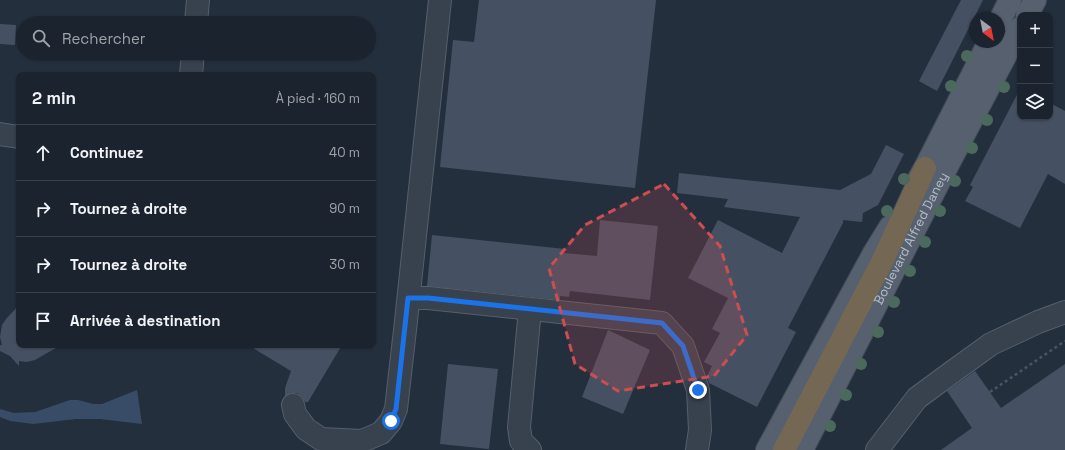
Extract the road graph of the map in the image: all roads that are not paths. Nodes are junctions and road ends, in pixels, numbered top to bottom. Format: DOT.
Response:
graph roads {
  1 [pos="198,0"];
  2 [pos="440,0"];
  3 [pos="1010,0"];
  4 [pos="1035,0"];
  5 [pos="1004,12"];
  6 [pos="1029,12"];
  7 [pos="197,16"];
  8 [pos="1017,34"];
  9 [pos="986,48"];
  10 [pos="192,60"];
  11 [pos="191,72"];
  12 [pos="0,134"];
  13 [pos="16,137"];
  14 [pos="925,168"];
  15 [pos="408,298"];
  16 [pos="530,309"];
  17 [pos="1065,312"];
  18 [pos="293,405"];
  19 [pos="530,450"];
  20 [pos="697,450"];
  21 [pos="767,450"];
  22 [pos="784,450"];
  23 [pos="802,450"];
  24 [pos="877,450"];
  1 -- 7 [label="lane"];
  2 -- 15 [label="lane"];
  3 -- 5 [label="main road"];
  4 -- 6 [label="main road"];
  8 -- 23 [label="main road, Boulevard Alfred Daney"];
  9 -- 14 [label="main road, Boulevard Alfred Daney"];
  10 -- 11 [label="lane"];
  12 -- 13 [label="lane"];
  14 -- 21 [label="main road, Boulevard Alfred Daney"];
  14 -- 22 [label="highway"];
  15 -- 16 [label="lane"];
  15 -- 18 [label="lane"];
  16 -- 19 [label="lane"];
  16 -- 20 [label="lane"];
  17 -- 24 [label="lane"];
}
